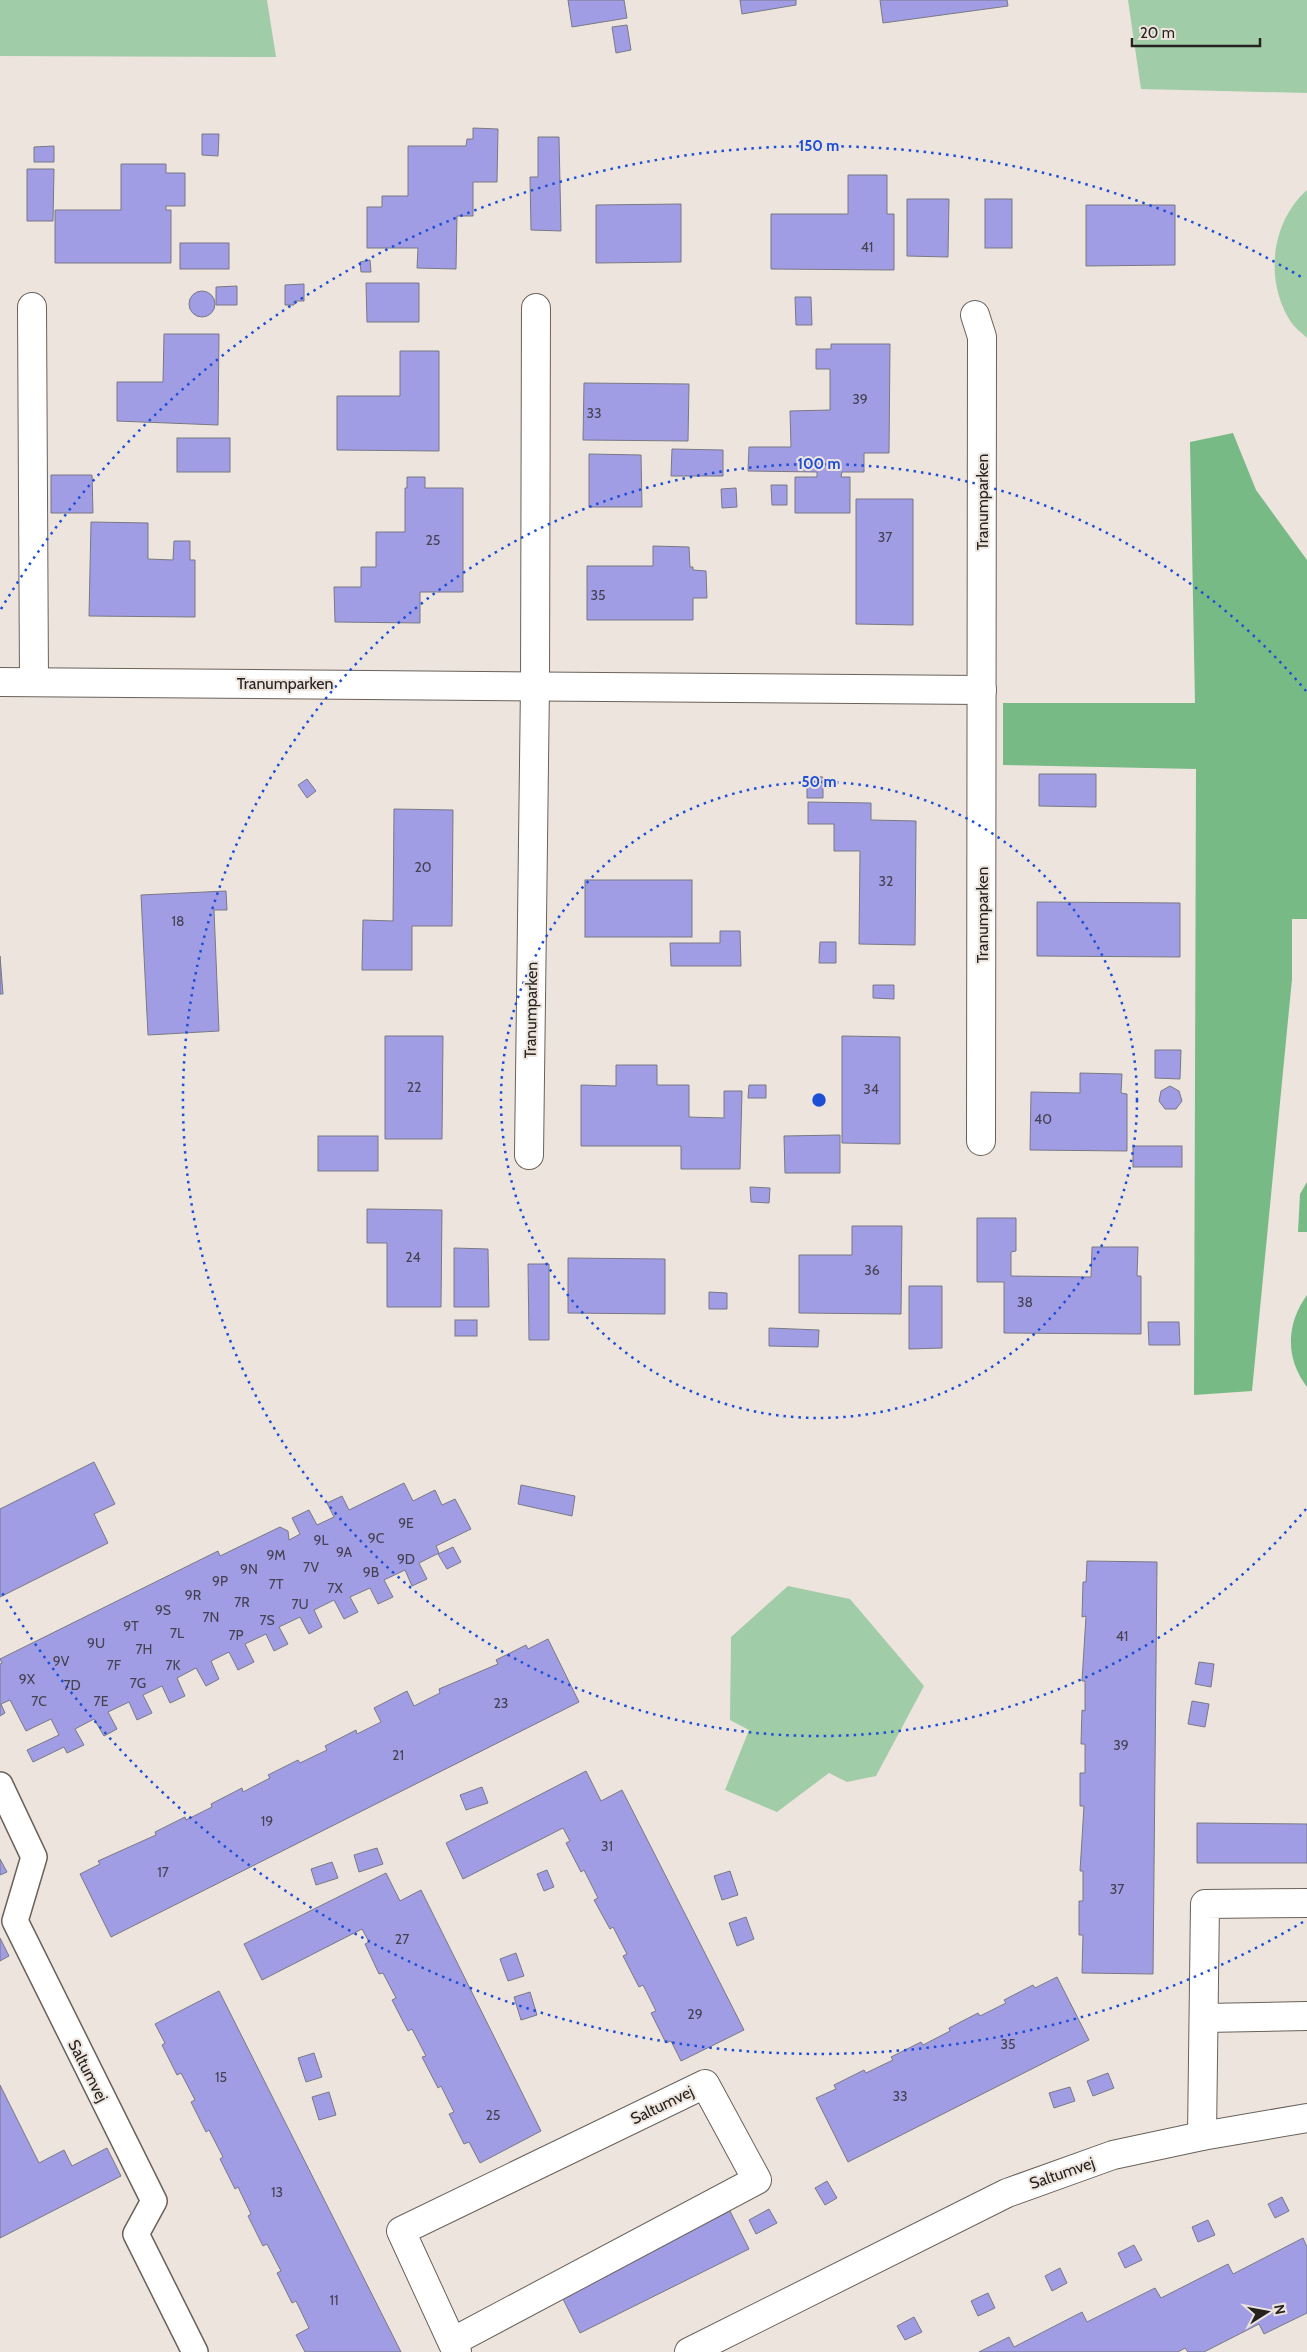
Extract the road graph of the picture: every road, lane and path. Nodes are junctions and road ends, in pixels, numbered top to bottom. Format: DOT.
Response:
graph roads {
  1 [pos="32,307"];
  2 [pos="536,308"];
  3 [pos="975,314"];
  4 [pos="0,682"];
  5 [pos="34,682"];
  6 [pos="535,684"];
  7 [pos="982,690"];
  8 [pos="981,1141"];
  9 [pos="529,1155"];
  10 [pos="0,1785"];
  11 [pos="1307,1903"];
  12 [pos="1307,2016"];
  13 [pos="1204,2018"];
  14 [pos="1307,2118"];
  15 [pos="1202,2136"];
  16 [pos="455,2347"];
  17 [pos="195,2352"];
  18 [pos="689,2352"];
  1 -- 5 [label="street"];
  2 -- 6 [label="street, Tranumparken"];
  3 -- 7 [label="street, Tranumparken"];
  4 -- 5 [label="street, Tranumparken"];
  5 -- 6 [label="street, Tranumparken"];
  6 -- 7 [label="street, Tranumparken"];
  6 -- 9 [label="street, Tranumparken"];
  7 -- 8 [label="street, Tranumparken"];
  10 -- 17 [label="lane, Saltumvej"];
  11 -- 13 [label="street"];
  12 -- 13 [label="street"];
  13 -- 15 [label="street"];
  14 -- 15 [label="street, Saltumvej"];
  15 -- 18 [label="street, Saltumvej"];
  16 -- 16 [label="street, Saltumvej"];
}
